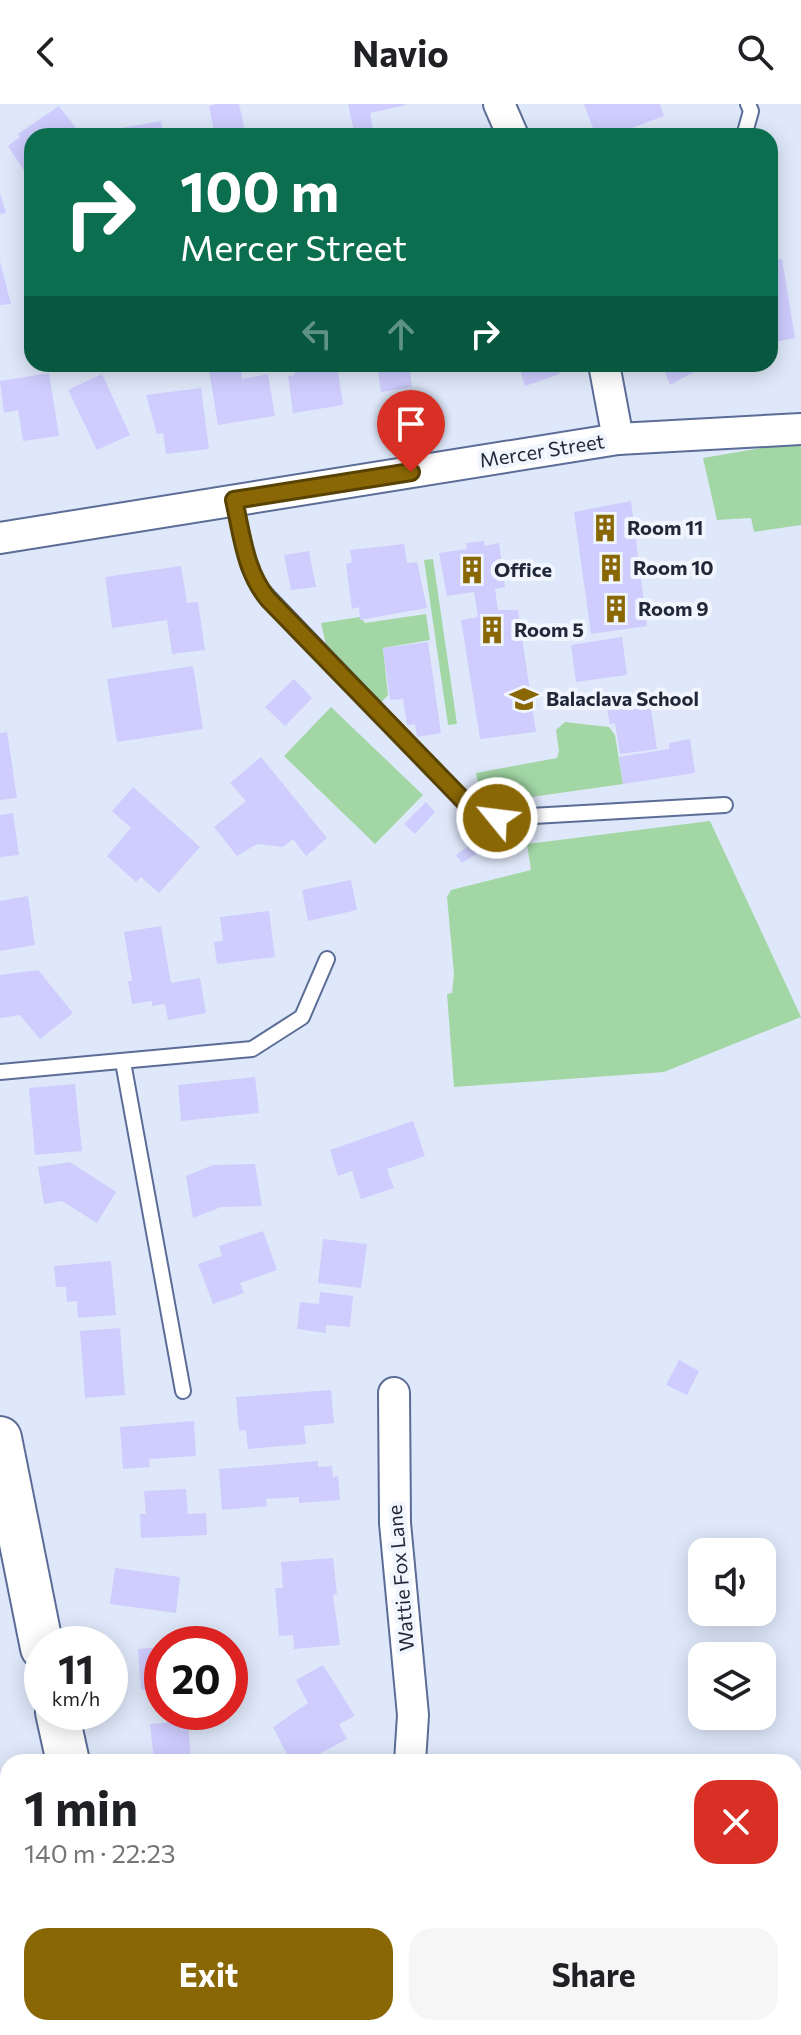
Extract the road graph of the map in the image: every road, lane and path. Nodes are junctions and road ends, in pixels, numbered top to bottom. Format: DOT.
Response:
graph roads {
  1 [pos="499,104"];
  2 [pos="748,104"];
  3 [pos="510,128"];
  4 [pos="746,128"];
  5 [pos="605,372"];
  6 [pos="801,429"];
  7 [pos="618,439"];
  8 [pos="234,500"];
  9 [pos="0,538"];
  10 [pos="725,805"];
  11 [pos="327,959"];
  12 [pos="123,1062"];
  13 [pos="0,1072"];
  14 [pos="183,1391"];
  15 [pos="394,1393"];
  16 [pos="0,1438"];
  17 [pos="38,1626"];
  18 [pos="61,1730"];
  19 [pos="66,1754"];
  20 [pos="411,1754"];
  1 -- 3 [label="street"];
  2 -- 4 [label="lane"];
  5 -- 7 [label="street"];
  6 -- 7 [label="street, Mercer Street"];
  7 -- 8 [label="street, Mercer Street"];
  8 -- 9 [label="street, Mercer Street"];
  8 -- 10 [label="lane"];
  11 -- 12 [label="lane"];
  12 -- 13 [label="lane"];
  12 -- 14 [label="lane"];
  15 -- 20 [label="street, Wattie Fox Lane"];
  16 -- 17 [label="street"];
  18 -- 19 [label="street"];
}
